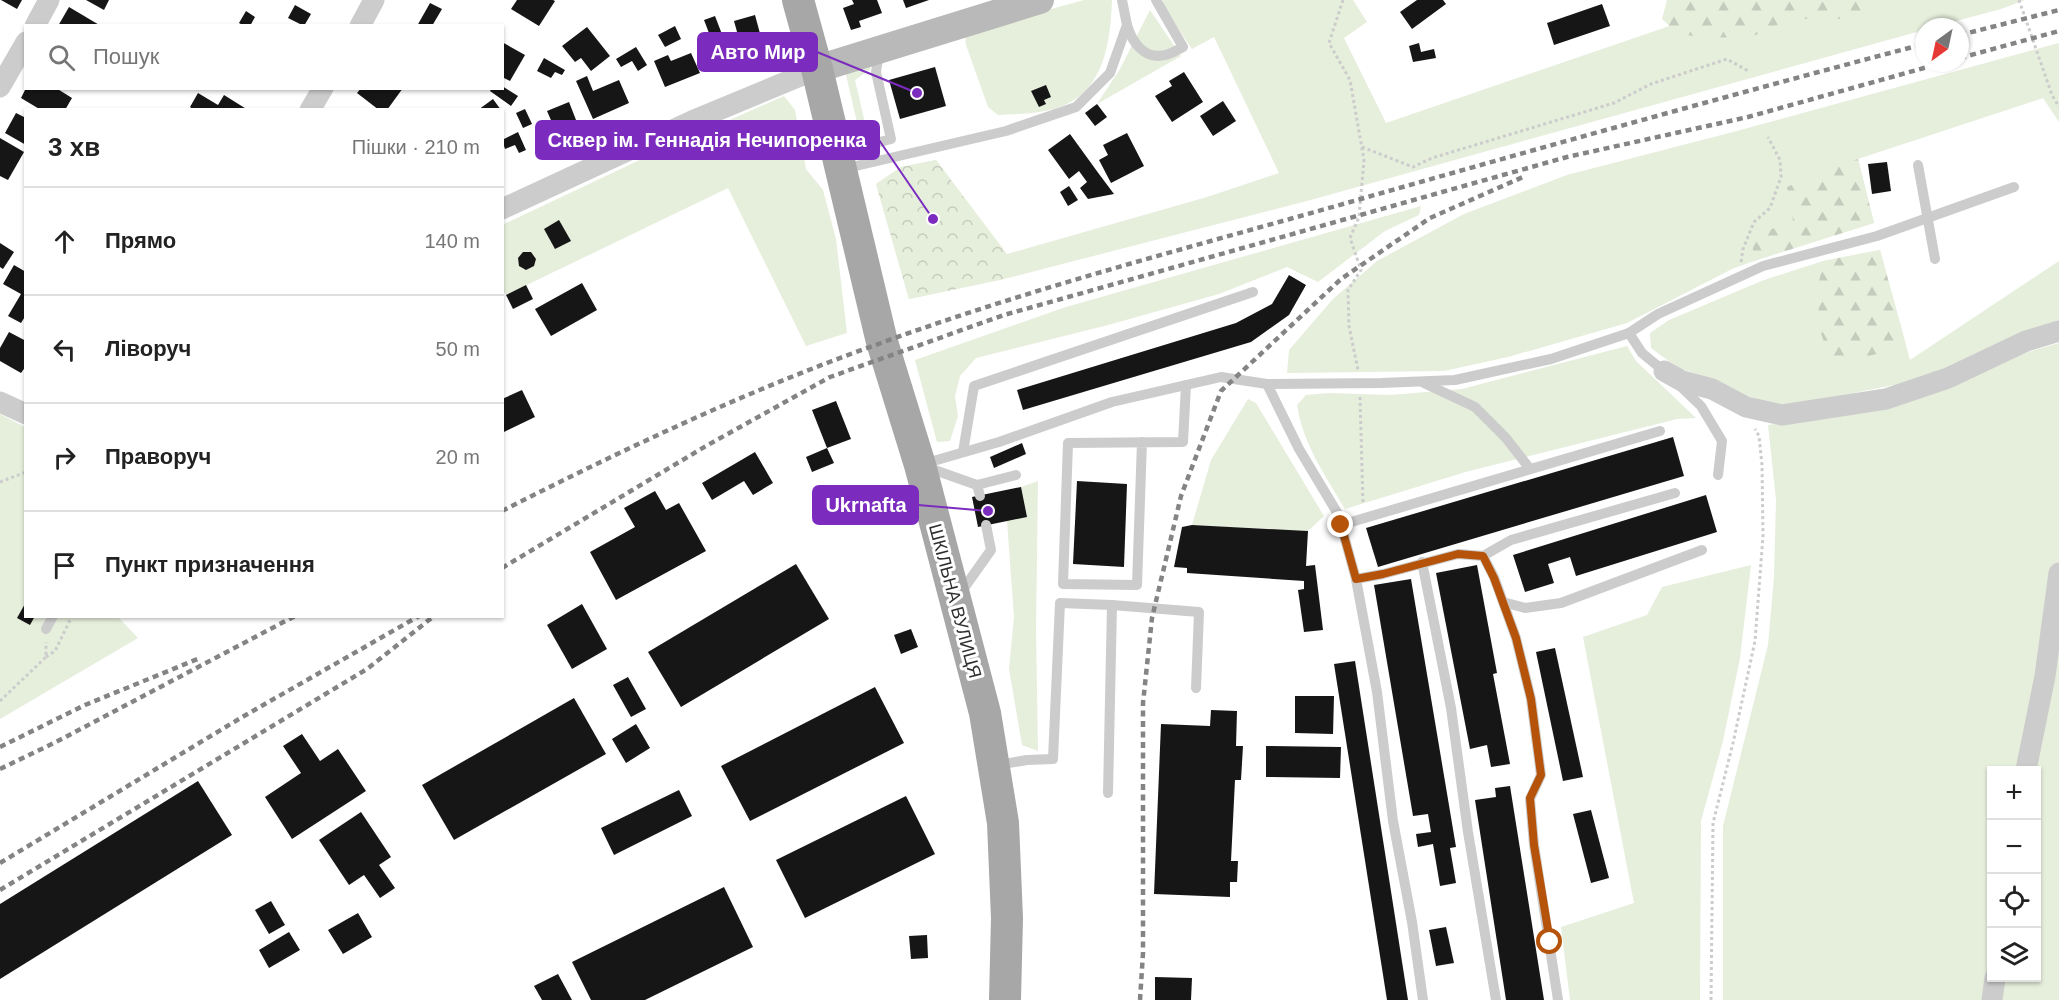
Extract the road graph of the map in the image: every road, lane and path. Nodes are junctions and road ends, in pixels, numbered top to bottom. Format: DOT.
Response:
graph roads {
  1 [pos="49,0"];
  2 [pos="374,0"];
  3 [pos="798,0"];
  4 [pos="1040,0"];
  5 [pos="1122,0"];
  6 [pos="1156,0"];
  7 [pos="1343,0"];
  8 [pos="2019,0"];
  9 [pos="36,24"];
  10 [pos="361,24"];
  11 [pos="1127,25"];
  12 [pos="24,45"];
  13 [pos="880,49"];
  14 [pos="817,69"];
  15 [pos="1750,72"];
  16 [pos="0,87"];
  17 [pos="322,90"];
  18 [pos="2059,107"];
  19 [pos="311,108"];
  20 [pos="1768,137"];
  21 [pos="1362,147"];
  22 [pos="839,162"];
  23 [pos="1918,165"];
  24 [pos="2014,187"];
  25 [pos="504,208"];
  26 [pos="1926,218"];
  27 [pos="1935,259"];
  28 [pos="1738,277"];
  29 [pos="1253,292"];
  30 [pos="2059,331"];
  31 [pos="1629,333"];
  32 [pos="2026,341"];
  33 [pos="2059,346"];
  34 [pos="1664,371"];
  35 [pos="1421,381"];
  36 [pos="1360,383"];
  37 [pos="1267,384"];
  38 [pos="1186,385"];
  39 [pos="0,402"];
  40 [pos="1746,407"];
  41 [pos="24,413"];
  42 [pos="1660,431"];
  43 [pos="1142,442"];
  44 [pos="963,452"];
  45 [pos="920,465"];
  46 [pos="1530,469"];
  47 [pos="24,473"];
  48 [pos="1016,475"];
  49 [pos="1718,475"];
  50 [pos="0,482"];
  51 [pos="1675,493"];
  52 [pos="1363,519"];
  53 [pos="986,525"];
  54 [pos="1341,525"];
  55 [pos="1702,550"];
  56 [pos="1483,556"];
  57 [pos="1422,562"];
  58 [pos="2059,573"];
  59 [pos="1356,579"];
  60 [pos="955,601"];
  61 [pos="1503,602"];
  62 [pos="1112,605"];
  63 [pos="52,618"];
  64 [pos="71,618"];
  65 [pos="46,629"];
  66 [pos="46,657"];
  67 [pos="1196,688"];
  68 [pos="0,700"];
  69 [pos="994,766"];
  70 [pos="2027,766"];
  71 [pos="1108,793"];
  72 [pos="1994,982"];
  73 [pos="1005,1000"];
  74 [pos="1423,1000"];
  75 [pos="1496,1000"];
  76 [pos="1558,1000"];
  77 [pos="1711,1000"];
  78 [pos="1992,1000"];
  1 -- 9 [label="street"];
  2 -- 10 [label="street"];
  3 -- 14 [label="main road, ШКІЛЬНА ВУЛИЦЯ"];
  4 -- 13 [label="street"];
  5 -- 11 [label="lane"];
  6 -- 11 [label="lane"];
  7 -- 21 [label="path"];
  8 -- 18 [label="path"];
  11 -- 22 [label="lane"];
  12 -- 16 [label="street"];
  13 -- 14 [label="street"];
  13 -- 22 [label="lane"];
  14 -- 22 [label="main road, ШКІЛЬНА ВУЛИЦЯ"];
  14 -- 25 [label="street"];
  15 -- 21 [label="path"];
  17 -- 19 [label="street"];
  20 -- 28 [label="path"];
  21 -- 36 [label="path"];
  22 -- 45 [label="main road, ШКІЛЬНА ВУЛИЦЯ"];
  23 -- 26 [label="lane"];
  24 -- 26 [label="lane"];
  26 -- 27 [label="lane"];
  26 -- 28 [label="lane"];
  28 -- 31 [label="lane"];
  29 -- 44 [label="lane"];
  30 -- 32 [label="street"];
  31 -- 34 [label="lane"];
  31 -- 35 [label="lane"];
  32 -- 33 [label="street"];
  32 -- 40 [label="street"];
  34 -- 40 [label="street"];
  34 -- 49 [label="lane"];
  35 -- 36 [label="lane"];
  35 -- 46 [label="lane"];
  36 -- 37 [label="lane"];
  36 -- 52 [label="path"];
  37 -- 38 [label="lane"];
  37 -- 54 [label="lane"];
  38 -- 43 [label="lane"];
  38 -- 44 [label="lane"];
  39 -- 41 [label="street"];
  40 -- 77 [label="path"];
  42 -- 46 [label="lane"];
  43 -- 43 [label="lane"];
  44 -- 45 [label="lane"];
  45 -- 48 [label="lane"];
  45 -- 60 [label="main road, ШКІЛЬНА ВУЛИЦЯ"];
  46 -- 52 [label="lane"];
  47 -- 50 [label="path"];
  51 -- 56 [label="lane"];
  52 -- 54 [label="lane"];
  53 -- 60 [label="lane"];
  54 -- 59 [label="lane"];
  55 -- 61 [label="lane"];
  56 -- 57 [label="lane"];
  56 -- 61 [label="lane"];
  57 -- 59 [label="lane"];
  57 -- 75 [label="lane"];
  58 -- 70 [label="street"];
  59 -- 74 [label="lane"];
  60 -- 69 [label="main road, ШКІЛЬНА ВУЛИЦЯ"];
  61 -- 76 [label="lane"];
  62 -- 67 [label="lane"];
  62 -- 69 [label="lane"];
  62 -- 71 [label="lane"];
  63 -- 65 [label="lane"];
  64 -- 66 [label="path"];
  65 -- 66 [label="path"];
  66 -- 68 [label="path"];
  69 -- 73 [label="main road, ШКІЛЬНА ВУЛИЦЯ"];
  72 -- 78 [label="street"];
}
